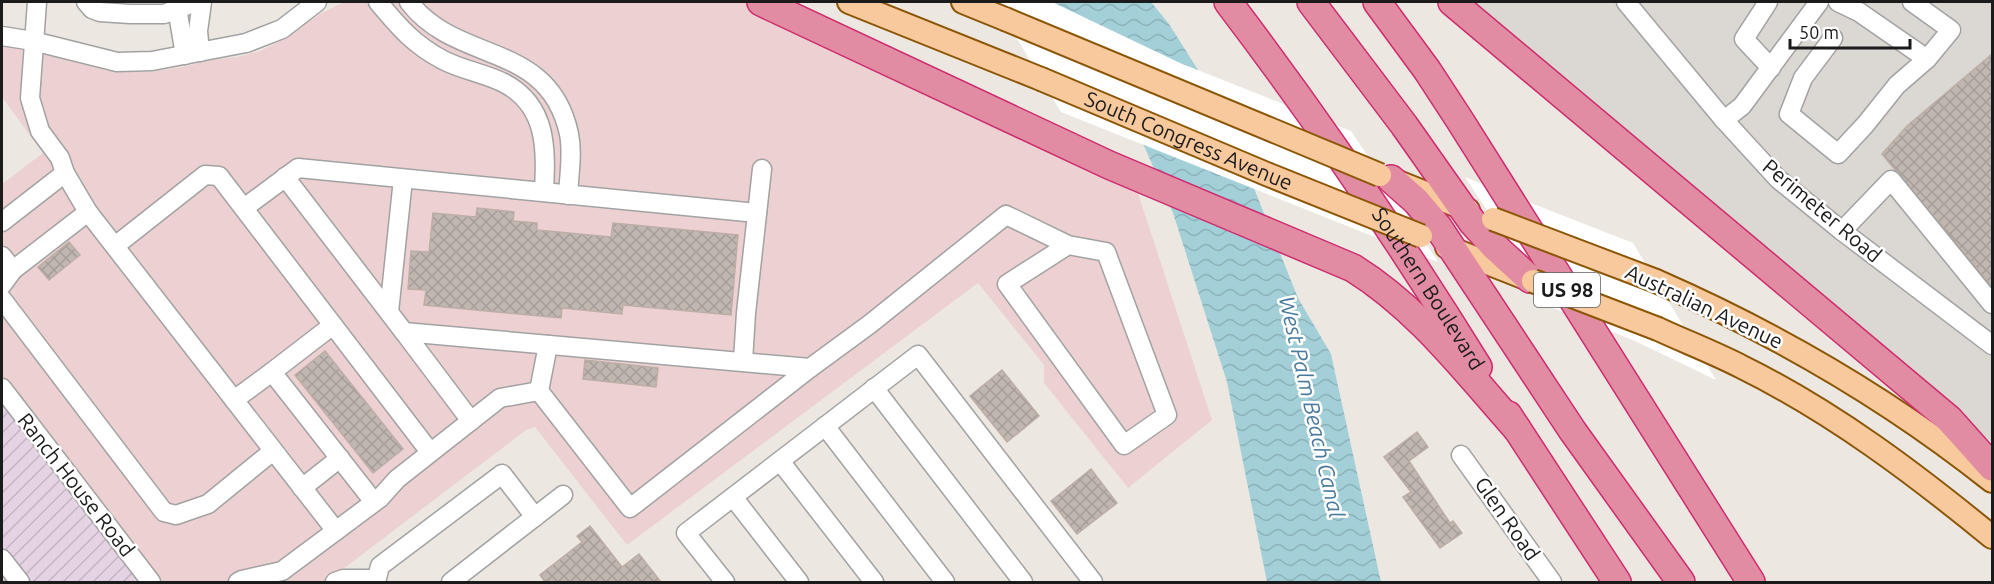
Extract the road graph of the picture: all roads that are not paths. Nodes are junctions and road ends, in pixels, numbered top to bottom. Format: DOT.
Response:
graph roads {
  1 [pos="36,2"];
  2 [pos="86,2"];
  3 [pos="196,2"];
  4 [pos="202,2"];
  5 [pos="317,2"];
  6 [pos="378,2"];
  7 [pos="409,2"];
  8 [pos="761,2"];
  9 [pos="849,2"];
  10 [pos="963,2"];
  11 [pos="1228,2"];
  12 [pos="1311,2"];
  13 [pos="1377,2"];
  14 [pos="1452,2"];
  15 [pos="1626,2"];
  16 [pos="1768,2"];
  17 [pos="1819,2"];
  18 [pos="1838,2"];
  19 [pos="1912,2"];
  20 [pos="177,5"];
  21 [pos="1861,7"];
  22 [pos="130,8"];
  23 [pos="2,36"];
  24 [pos="1833,38"];
  25 [pos="33,41"];
  26 [pos="193,53"];
  27 [pos="494,54"];
  28 [pos="1927,59"];
  29 [pos="1771,68"];
  30 [pos="485,76"];
  31 [pos="564,117"];
  32 [pos="1724,120"];
  33 [pos="542,127"];
  34 [pos="762,169"];
  35 [pos="65,172"];
  36 [pos="285,177"];
  37 [pos="1385,177"];
  38 [pos="403,179"];
  39 [pos="544,192"];
  40 [pos="568,195"];
  41 [pos="1460,207"];
  42 [pos="244,208"];
  43 [pos="88,212"];
  44 [pos="757,213"];
  45 [pos="2,222"];
  46 [pos="1842,231"];
  47 [pos="1068,245"];
  48 [pos="115,246"];
  49 [pos="1452,249"];
  50 [pos="7,262"];
  51 [pos="1532,280"];
  52 [pos="2,285"];
  53 [pos="2,299"];
  54 [pos="1992,304"];
  55 [pos="388,312"];
  56 [pos="333,325"];
  57 [pos="404,332"];
  58 [pos="548,345"];
  59 [pos="1992,345"];
  60 [pos="743,361"];
  61 [pos="810,368"];
  62 [pos="272,372"];
  63 [pos="2,388"];
  64 [pos="874,388"];
  65 [pos="539,391"];
  66 [pos="234,400"];
  67 [pos="471,421"];
  68 [pos="825,426"];
  69 [pos="1517,429"];
  70 [pos="273,451"];
  71 [pos="430,452"];
  72 [pos="1461,455"];
  73 [pos="340,458"];
  74 [pos="780,460"];
  75 [pos="1992,467"];
  76 [pos="1992,481"];
  77 [pos="302,488"];
  78 [pos="563,495"];
  79 [pos="733,497"];
  80 [pos="374,502"];
  81 [pos="535,517"];
  82 [pos="336,531"];
  83 [pos="1992,537"];
  84 [pos="2,559"];
  85 [pos="376,581"];
  86 [pos="20,582"];
  87 [pos="151,582"];
  88 [pos="238,582"];
  89 [pos="335,582"];
  90 [pos="451,582"];
  91 [pos="725,582"];
  92 [pos="799,582"];
  93 [pos="874,582"];
  94 [pos="945,582"];
  95 [pos="1023,582"];
  96 [pos="1094,582"];
  97 [pos="1552,582"];
  98 [pos="1617,582"];
  99 [pos="1681,582"];
  100 [pos="1751,582"];
  1 -- 25 [label="street"];
  2 -- 22 [label="street"];
  3 -- 20 [label="street"];
  4 -- 26 [label="street"];
  5 -- 26 [label="street"];
  6 -- 30 [label="street"];
  7 -- 27 [label="street"];
  8 -- 69 [label="highway"];
  9 -- 49 [label="main road, South Congress Avenue, bridge"];
  10 -- 37 [label="main road, South Congress Avenue, bridge"];
  11 -- 69 [label="highway, Southern Boulevard"];
  12 -- 41 [label="highway"];
  13 -- 100 [label="highway, US 98"];
  14 -- 75 [label="highway"];
  15 -- 32 [label="street, Perimeter Road"];
  16 -- 29 [label="street"];
  17 -- 29 [label="street"];
  18 -- 21 [label="street"];
  19 -- 28 [label="street"];
  20 -- 22 [label="street"];
  20 -- 26 [label="street"];
  21 -- 28 [label="street"];
  23 -- 25 [label="street"];
  24 -- 28 [label="street"];
  25 -- 26 [label="street"];
  25 -- 35 [label="street"];
  27 -- 30 [label="street"];
  27 -- 31 [label="street"];
  29 -- 32 [label="street"];
  30 -- 33 [label="street"];
  31 -- 33 [label="street"];
  31 -- 40 [label="street"];
  32 -- 46 [label="street, Perimeter Road"];
  33 -- 39 [label="street"];
  34 -- 44 [label="street"];
  35 -- 43 [label="street"];
  35 -- 45 [label="street"];
  36 -- 38 [label="street"];
  36 -- 42 [label="street"];
  36 -- 55 [label="street"];
  37 -- 41 [label="main road, Australian Avenue"];
  37 -- 49 [label="highway"];
  38 -- 39 [label="street"];
  38 -- 55 [label="street"];
  39 -- 40 [label="street"];
  40 -- 44 [label="street"];
  41 -- 51 [label="highway"];
  41 -- 76 [label="main road, Australian Avenue, bridge"];
  42 -- 48 [label="street"];
  42 -- 56 [label="street"];
  43 -- 48 [label="street"];
  43 -- 50 [label="street"];
  44 -- 60 [label="street"];
  46 -- 54 [label="street"];
  46 -- 59 [label="street, Perimeter Road"];
  47 -- 47 [label="street"];
  47 -- 61 [label="street"];
  48 -- 66 [label="street"];
  49 -- 51 [label="main road, South Congress Avenue"];
  49 -- 99 [label="highway"];
  50 -- 52 [label="street"];
  51 -- 83 [label="main road, Australian Avenue, bridge"];
  53 -- 70 [label="street"];
  55 -- 57 [label="street"];
  56 -- 62 [label="street"];
  56 -- 71 [label="street"];
  57 -- 58 [label="street"];
  57 -- 67 [label="street"];
  58 -- 60 [label="street"];
  58 -- 65 [label="street"];
  60 -- 61 [label="street"];
  61 -- 65 [label="street"];
  62 -- 66 [label="street"];
  62 -- 73 [label="street"];
  63 -- 87 [label="street, Ranch House Road"];
  64 -- 68 [label="street"];
  64 -- 95 [label="street"];
  64 -- 96 [label="street"];
  65 -- 67 [label="street"];
  66 -- 70 [label="street"];
  67 -- 71 [label="street"];
  68 -- 74 [label="street"];
  68 -- 94 [label="street"];
  69 -- 98 [label="highway, Southern Boulevard"];
  70 -- 77 [label="street"];
  71 -- 80 [label="street"];
  72 -- 97 [label="street, Glen Road"];
  73 -- 77 [label="street"];
  73 -- 80 [label="street"];
  74 -- 79 [label="street"];
  74 -- 93 [label="street"];
  77 -- 82 [label="street"];
  78 -- 81 [label="street"];
  79 -- 91 [label="street"];
  79 -- 92 [label="street"];
  80 -- 82 [label="street"];
  81 -- 85 [label="street"];
  81 -- 90 [label="street"];
  82 -- 88 [label="street"];
  84 -- 86 [label="street"];
  85 -- 89 [label="street"];
}
